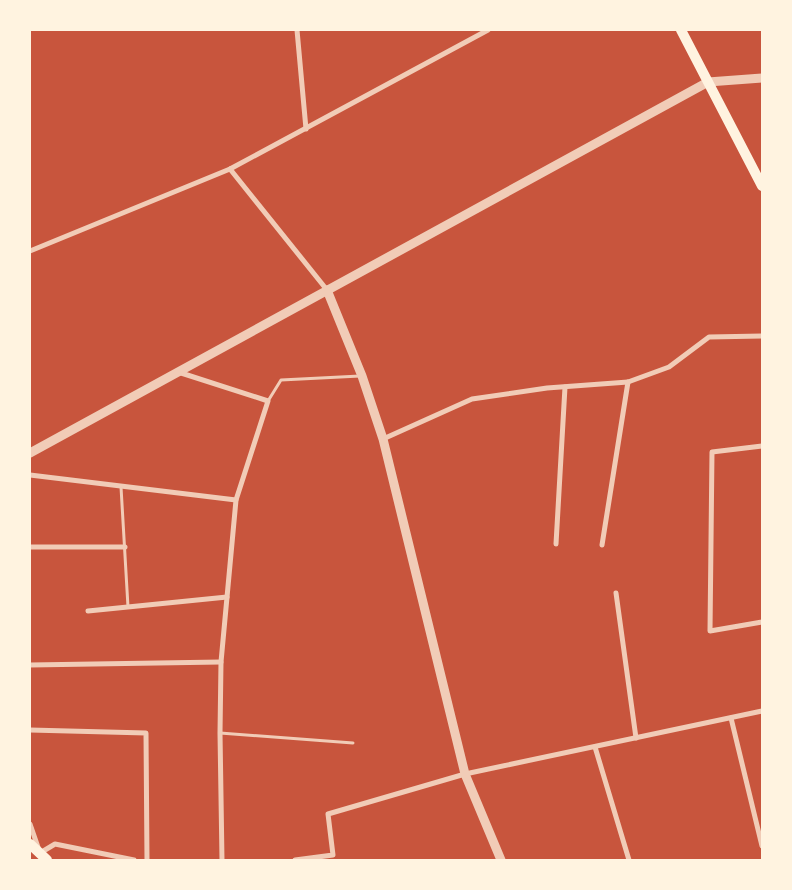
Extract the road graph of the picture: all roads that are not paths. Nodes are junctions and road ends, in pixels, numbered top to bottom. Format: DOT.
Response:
graph roads {
  1 [pos="297,30"];
  2 [pos="488,30"];
  3 [pos="681,30"];
  4 [pos="762,78"];
  5 [pos="708,82"];
  6 [pos="306,129"];
  7 [pos="230,169"];
  8 [pos="762,186"];
  9 [pos="30,251"];
  10 [pos="327,290"];
  11 [pos="762,336"];
  12 [pos="178,372"];
  13 [pos="362,376"];
  14 [pos="628,382"];
  15 [pos="565,387"];
  16 [pos="268,401"];
  17 [pos="383,439"];
  18 [pos="762,446"];
  19 [pos="30,453"];
  20 [pos="30,475"];
  21 [pos="121,487"];
  22 [pos="236,500"];
  23 [pos="556,544"];
  24 [pos="602,545"];
  25 [pos="30,547"];
  26 [pos="124,547"];
  27 [pos="616,593"];
  28 [pos="227,597"];
  29 [pos="128,607"];
  30 [pos="88,611"];
  31 [pos="762,622"];
  32 [pos="222,662"];
  33 [pos="30,665"];
  34 [pos="762,711"];
  35 [pos="731,718"];
  36 [pos="30,730"];
  37 [pos="220,733"];
  38 [pos="636,738"];
  39 [pos="353,743"];
  40 [pos="595,747"];
  41 [pos="465,774"];
  42 [pos="30,824"];
  43 [pos="30,844"];
  44 [pos="762,846"];
  45 [pos="44,857"];
  46 [pos="310,859"];
  47 [pos="134,860"];
  48 [pos="147,860"];
  49 [pos="222,860"];
  50 [pos="296,860"];
  51 [pos="501,860"];
  52 [pos="629,860"];
  1 -- 6 [label="street"];
  2 -- 6 [label="street"];
  3 -- 5 [label="main road"];
  4 -- 5 [label="street"];
  5 -- 8 [label="main road"];
  5 -- 10 [label="street"];
  6 -- 7 [label="street"];
  7 -- 9 [label="street"];
  7 -- 10 [label="street"];
  10 -- 12 [label="street"];
  10 -- 13 [label="street"];
  11 -- 14 [label="street"];
  12 -- 16 [label="street"];
  12 -- 19 [label="street"];
  13 -- 16 [label="lane"];
  13 -- 17 [label="street"];
  14 -- 15 [label="street"];
  14 -- 24 [label="street"];
  15 -- 17 [label="street"];
  15 -- 23 [label="street"];
  16 -- 22 [label="street"];
  17 -- 41 [label="street"];
  18 -- 31 [label="street"];
  20 -- 21 [label="street"];
  21 -- 22 [label="street"];
  21 -- 26 [label="lane"];
  22 -- 28 [label="street"];
  25 -- 26 [label="street"];
  26 -- 29 [label="lane"];
  27 -- 38 [label="street"];
  28 -- 29 [label="street"];
  28 -- 32 [label="street"];
  29 -- 30 [label="street"];
  32 -- 33 [label="street"];
  32 -- 37 [label="street"];
  34 -- 35 [label="street"];
  35 -- 38 [label="street"];
  35 -- 44 [label="street"];
  36 -- 48 [label="street"];
  37 -- 39 [label="lane"];
  37 -- 49 [label="street"];
  38 -- 40 [label="street"];
  40 -- 41 [label="street"];
  40 -- 52 [label="street"];
  41 -- 46 [label="street"];
  41 -- 51 [label="street"];
  42 -- 45 [label="street"];
  43 -- 45 [label="main road"];
  45 -- 47 [label="street"];
  46 -- 50 [label="street"];
}
